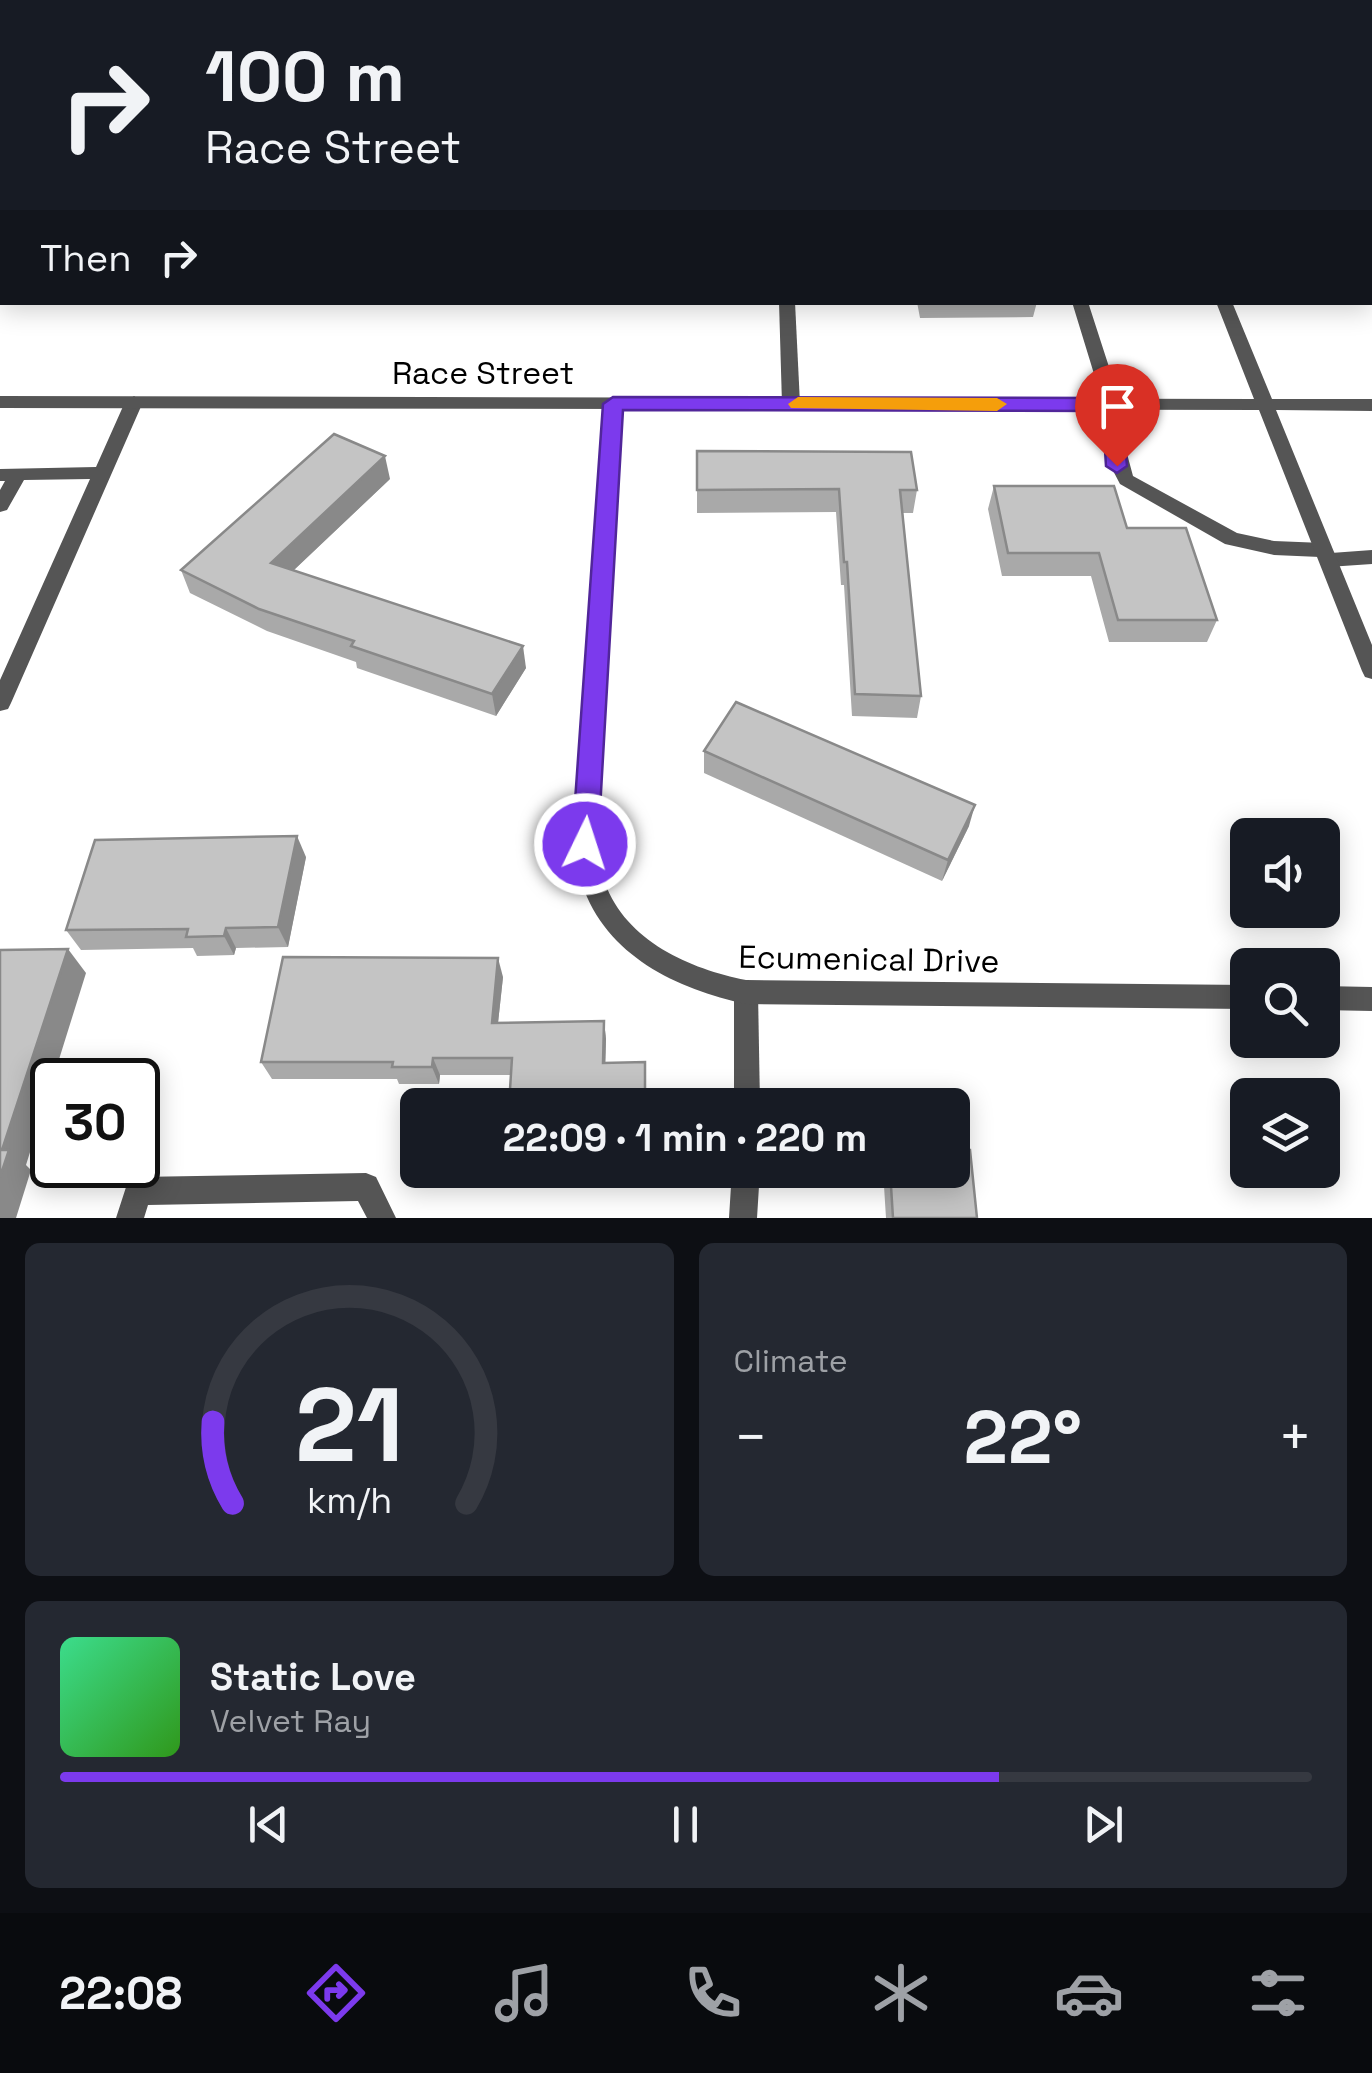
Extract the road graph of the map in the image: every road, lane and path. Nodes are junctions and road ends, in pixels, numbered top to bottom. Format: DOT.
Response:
graph roads {
  1 [pos="787,305"];
  2 [pos="1081,305"];
  3 [pos="1225,305"];
  4 [pos="0,402"];
  5 [pos="134,402"];
  6 [pos="613,404"];
  7 [pos="791,404"];
  8 [pos="1109,404"];
  9 [pos="1266,405"];
  10 [pos="1372,405"];
  11 [pos="105,473"];
  12 [pos="9,474"];
  13 [pos="0,505"];
  14 [pos="1326,555"];
  15 [pos="1372,558"];
  16 [pos="1372,671"];
  17 [pos="0,703"];
  18 [pos="746,992"];
  19 [pos="1230,998"];
  20 [pos="1340,998"];
  21 [pos="1372,999"];
  22 [pos="747,1088"];
  23 [pos="745,1188"];
  24 [pos="130,1218"];
  25 [pos="382,1218"];
  26 [pos="743,1218"];
  1 -- 7 [label="street"];
  2 -- 8 [label="street"];
  3 -- 9 [label="street"];
  4 -- 5 [label="street, Race Street"];
  5 -- 6 [label="street, Race Street"];
  5 -- 11 [label="street"];
  6 -- 7 [label="street, Race Street"];
  6 -- 18 [label="street, Ecumenical Drive"];
  7 -- 8 [label="street, Race Street"];
  8 -- 9 [label="street, Race Street"];
  8 -- 14 [label="street"];
  9 -- 10 [label="street, Race Street"];
  9 -- 14 [label="street"];
  11 -- 12 [label="street"];
  11 -- 17 [label="street"];
  12 -- 13 [label="street"];
  14 -- 15 [label="street"];
  14 -- 16 [label="street"];
  18 -- 19 [label="street, Ecumenical Drive"];
  18 -- 22 [label="street"];
  20 -- 21 [label="street"];
  23 -- 26 [label="street"];
  24 -- 25 [label="street"];
}
